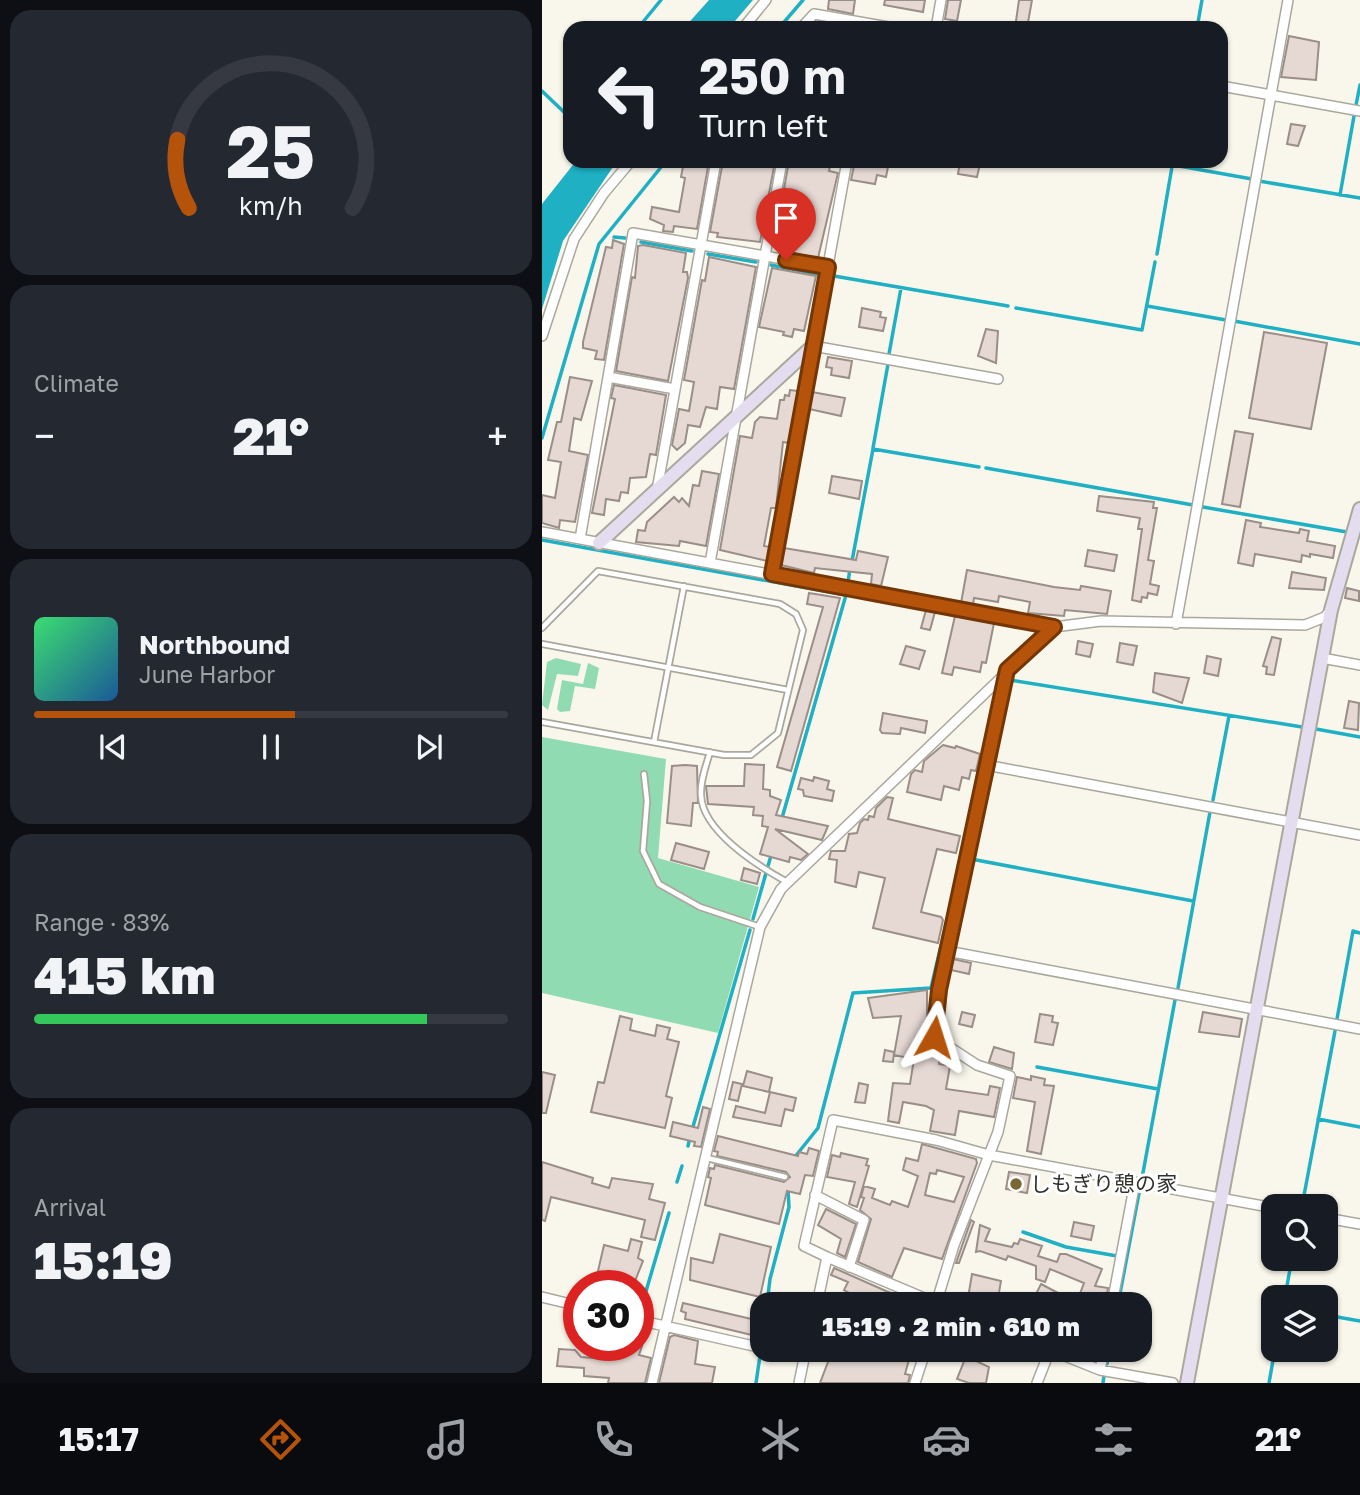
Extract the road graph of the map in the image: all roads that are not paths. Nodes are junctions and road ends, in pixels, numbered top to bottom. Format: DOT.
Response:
graph roads {
  1 [pos="766,0"];
  2 [pos="941,0"];
  3 [pos="1288,0"];
  4 [pos="749,21"];
  5 [pos="808,21"];
  6 [pos="847,21"];
  7 [pos="937,21"];
  8 [pos="1228,87"];
  9 [pos="1271,95"];
  10 [pos="1359,111"];
  11 [pos="625,168"];
  12 [pos="715,168"];
  13 [pos="781,168"];
  14 [pos="846,168"];
  15 [pos="701,245"];
  16 [pos="765,256"];
  17 [pos="828,267"];
  18 [pos="542,336"];
  19 [pos="813,346"];
  20 [pos="608,377"];
  21 [pos="998,379"];
  22 [pos="675,388"];
  23 [pos="736,416"];
  24 [pos="657,490"];
  25 [pos="1359,509"];
  26 [pos="542,532"];
  27 [pos="580,539"];
  28 [pos="1355,541"];
  29 [pos="599,542"];
  30 [pos="710,563"];
  31 [pos="772,574"];
  32 [pos="684,586"];
  33 [pos="1331,610"];
  34 [pos="1176,624"];
  35 [pos="1054,627"];
  36 [pos="542,628"];
  37 [pos="542,644"];
  38 [pos="1322,658"];
  39 [pos="1359,665"];
  40 [pos="669,667"];
  41 [pos="1007,670"];
  42 [pos="788,690"];
  43 [pos="542,722"];
  44 [pos="654,742"];
  45 [pos="710,752"];
  46 [pos="986,765"];
  47 [pos="644,774"];
  48 [pos="1292,822"];
  49 [pos="1359,835"];
  50 [pos="788,883"];
  51 [pos="760,927"];
  52 [pos="947,951"];
  53 [pos="1257,1009"];
  54 [pos="1359,1029"];
  55 [pos="989,1155"];
  56 [pos="707,1158"];
  57 [pos="785,1177"];
  58 [pos="1135,1182"];
  59 [pos="815,1195"];
  60 [pos="1221,1198"];
  61 [pos="1261,1206"];
  62 [pos="1338,1220"];
  63 [pos="1359,1224"];
  64 [pos="827,1257"];
  65 [pos="849,1267"];
  66 [pos="820,1292"];
  67 [pos="908,1292"];
  68 [pos="940,1292"];
  69 [pos="1114,1292"];
  70 [pos="542,1297"];
  71 [pos="563,1302"];
  72 [pos="654,1324"];
  73 [pos="666,1327"];
  74 [pos="750,1346"];
  75 [pos="803,1362"];
  76 [pos="922,1362"];
  77 [pos="1045,1362"];
  78 [pos="1080,1362"];
  79 [pos="1102,1362"];
  80 [pos="1100,1370"];
  81 [pos="652,1383"];
  82 [pos="799,1383"];
  83 [pos="915,1383"];
  84 [pos="1037,1383"];
  85 [pos="1173,1383"];
  86 [pos="1187,1383"];
  1 -- 4 [label="street"];
  2 -- 7 [label="street"];
  3 -- 9 [label="street"];
  5 -- 6 [label="street"];
  8 -- 9 [label="street"];
  9 -- 10 [label="street"];
  9 -- 34 [label="street"];
  11 -- 18 [label="street"];
  12 -- 15 [label="street"];
  13 -- 16 [label="street"];
  14 -- 17 [label="street"];
  15 -- 16 [label="street"];
  15 -- 20 [label="street"];
  15 -- 22 [label="street"];
  16 -- 17 [label="street"];
  16 -- 23 [label="street"];
  17 -- 19 [label="street"];
  19 -- 21 [label="street"];
  19 -- 23 [label="street"];
  19 -- 31 [label="street"];
  20 -- 22 [label="street"];
  20 -- 27 [label="street"];
  22 -- 24 [label="street"];
  23 -- 24 [label="street"];
  23 -- 30 [label="street"];
  24 -- 29 [label="street"];
  25 -- 28 [label="street"];
  26 -- 27 [label="street"];
  27 -- 29 [label="street"];
  28 -- 33 [label="street"];
  29 -- 30 [label="street"];
  30 -- 31 [label="street"];
  31 -- 35 [label="street"];
  32 -- 36 [label="lane"];
  32 -- 40 [label="lane"];
  32 -- 42 [label="lane"];
  33 -- 34 [label="street"];
  33 -- 38 [label="street"];
  34 -- 35 [label="street"];
  35 -- 41 [label="street"];
  37 -- 40 [label="lane"];
  38 -- 39 [label="street"];
  38 -- 48 [label="street"];
  40 -- 42 [label="lane"];
  40 -- 44 [label="lane"];
  41 -- 46 [label="street"];
  41 -- 50 [label="street"];
  42 -- 45 [label="lane"];
  43 -- 44 [label="lane"];
  44 -- 45 [label="lane"];
  45 -- 50 [label="lane"];
  46 -- 48 [label="street"];
  46 -- 52 [label="street"];
  47 -- 51 [label="lane"];
  48 -- 49 [label="street"];
  48 -- 53 [label="street"];
  50 -- 51 [label="street"];
  51 -- 56 [label="street"];
  52 -- 53 [label="street"];
  52 -- 55 [label="street"];
  53 -- 54 [label="street"];
  53 -- 60 [label="street"];
  55 -- 58 [label="street"];
  55 -- 59 [label="street"];
  55 -- 68 [label="street"];
  56 -- 57 [label="lane"];
  56 -- 73 [label="street"];
  58 -- 60 [label="street"];
  58 -- 69 [label="street"];
  59 -- 64 [label="street"];
  59 -- 65 [label="street"];
  60 -- 61 [label="street"];
  60 -- 86 [label="street"];
  62 -- 63 [label="street"];
  64 -- 65 [label="street"];
  64 -- 66 [label="street"];
  65 -- 67 [label="street"];
  70 -- 71 [label="street"];
  72 -- 73 [label="street"];
  73 -- 74 [label="street"];
  73 -- 81 [label="street"];
  75 -- 82 [label="street"];
  76 -- 83 [label="street"];
  77 -- 84 [label="street"];
  78 -- 80 [label="street"];
  79 -- 80 [label="street"];
  80 -- 85 [label="street"];
}
